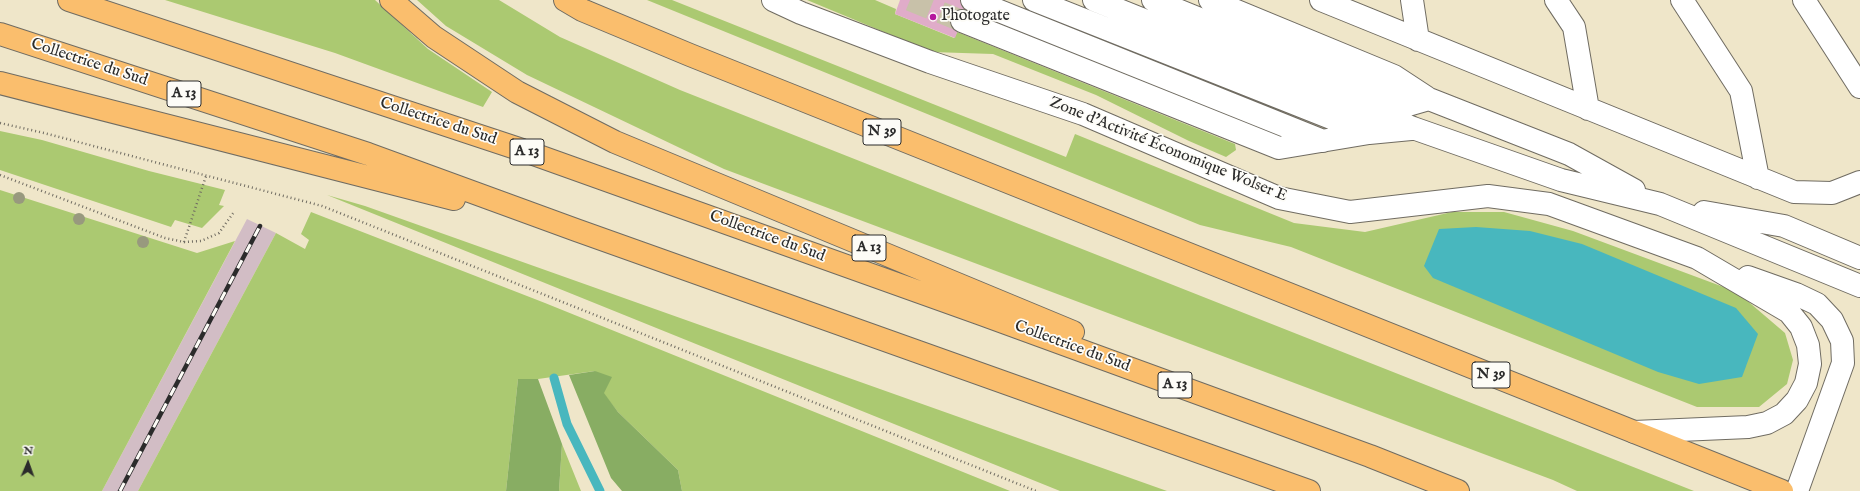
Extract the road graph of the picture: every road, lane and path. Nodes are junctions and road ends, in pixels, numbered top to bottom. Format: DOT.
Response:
graph roads {
  1 [pos="69,0"];
  2 [pos="391,0"];
  3 [pos="565,0"];
  4 [pos="773,0"];
  5 [pos="972,0"];
  6 [pos="1034,0"];
  7 [pos="1094,0"];
  8 [pos="1153,0"];
  9 [pos="1210,0"];
  10 [pos="1321,0"];
  11 [pos="1412,0"];
  12 [pos="1556,0"];
  13 [pos="1682,0"];
  14 [pos="1804,0"];
  15 [pos="962,21"];
  16 [pos="0,34"];
  17 [pos="1418,40"];
  18 [pos="0,83"];
  19 [pos="1860,87"];
  20 [pos="1429,99"];
  21 [pos="1588,109"];
  22 [pos="0,123"];
  23 [pos="1373,124"];
  24 [pos="1324,142"];
  25 [pos="0,175"];
  26 [pos="206,176"];
  27 [pos="1758,178"];
  28 [pos="1860,182"];
  29 [pos="1660,204"];
  30 [pos="234,212"];
  31 [pos="576,230"];
  32 [pos="184,242"];
  33 [pos="1697,258"];
  34 [pos="1860,258"];
  35 [pos="1860,286"];
  36 [pos="1634,432"];
  37 [pos="1370,456"];
  38 [pos="1036,491"];
  39 [pos="1309,491"];
  40 [pos="1458,491"];
  41 [pos="1782,491"];
  42 [pos="1798,491"];
  1 -- 37 [label="main road, Collectrice du Sud / A 13"];
  2 -- 37 [label="main road, A 13"];
  3 -- 36 [label="main road, N 39"];
  4 -- 33 [label="lane, Zone d'Activité Économique Wolser E"];
  5 -- 24 [label="lane"];
  6 -- 23 [label="lane"];
  7 -- 23 [label="lane"];
  8 -- 20 [label="lane"];
  9 -- 20 [label="lane"];
  10 -- 17 [label="lane"];
  11 -- 17 [label="lane"];
  12 -- 21 [label="lane"];
  13 -- 27 [label="lane"];
  14 -- 19 [label="lane"];
  15 -- 24 [label="lane"];
  16 -- 31 [label="main road, Collectrice du Sud / A 13"];
  17 -- 21 [label="lane"];
  18 -- 31 [label="main road, A 13"];
  20 -- 23 [label="lane"];
  20 -- 29 [label="lane"];
  21 -- 27 [label="lane"];
  22 -- 26 [label="path"];
  23 -- 24 [label="lane"];
  23 -- 29 [label="lane"];
  25 -- 32 [label="path"];
  26 -- 32 [label="path"];
  26 -- 38 [label="path"];
  27 -- 28 [label="lane"];
  29 -- 34 [label="lane"];
  29 -- 35 [label="lane"];
  30 -- 32 [label="path"];
  31 -- 39 [label="main road, Collectrice du Sud / A 13"];
  33 -- 36 [label="lane, Zone d'Activité Économique Wolser E"];
  33 -- 42 [label="lane"];
  36 -- 41 [label="main road, N 39"];
  37 -- 40 [label="main road, Collectrice du Sud / A 13"];
}
